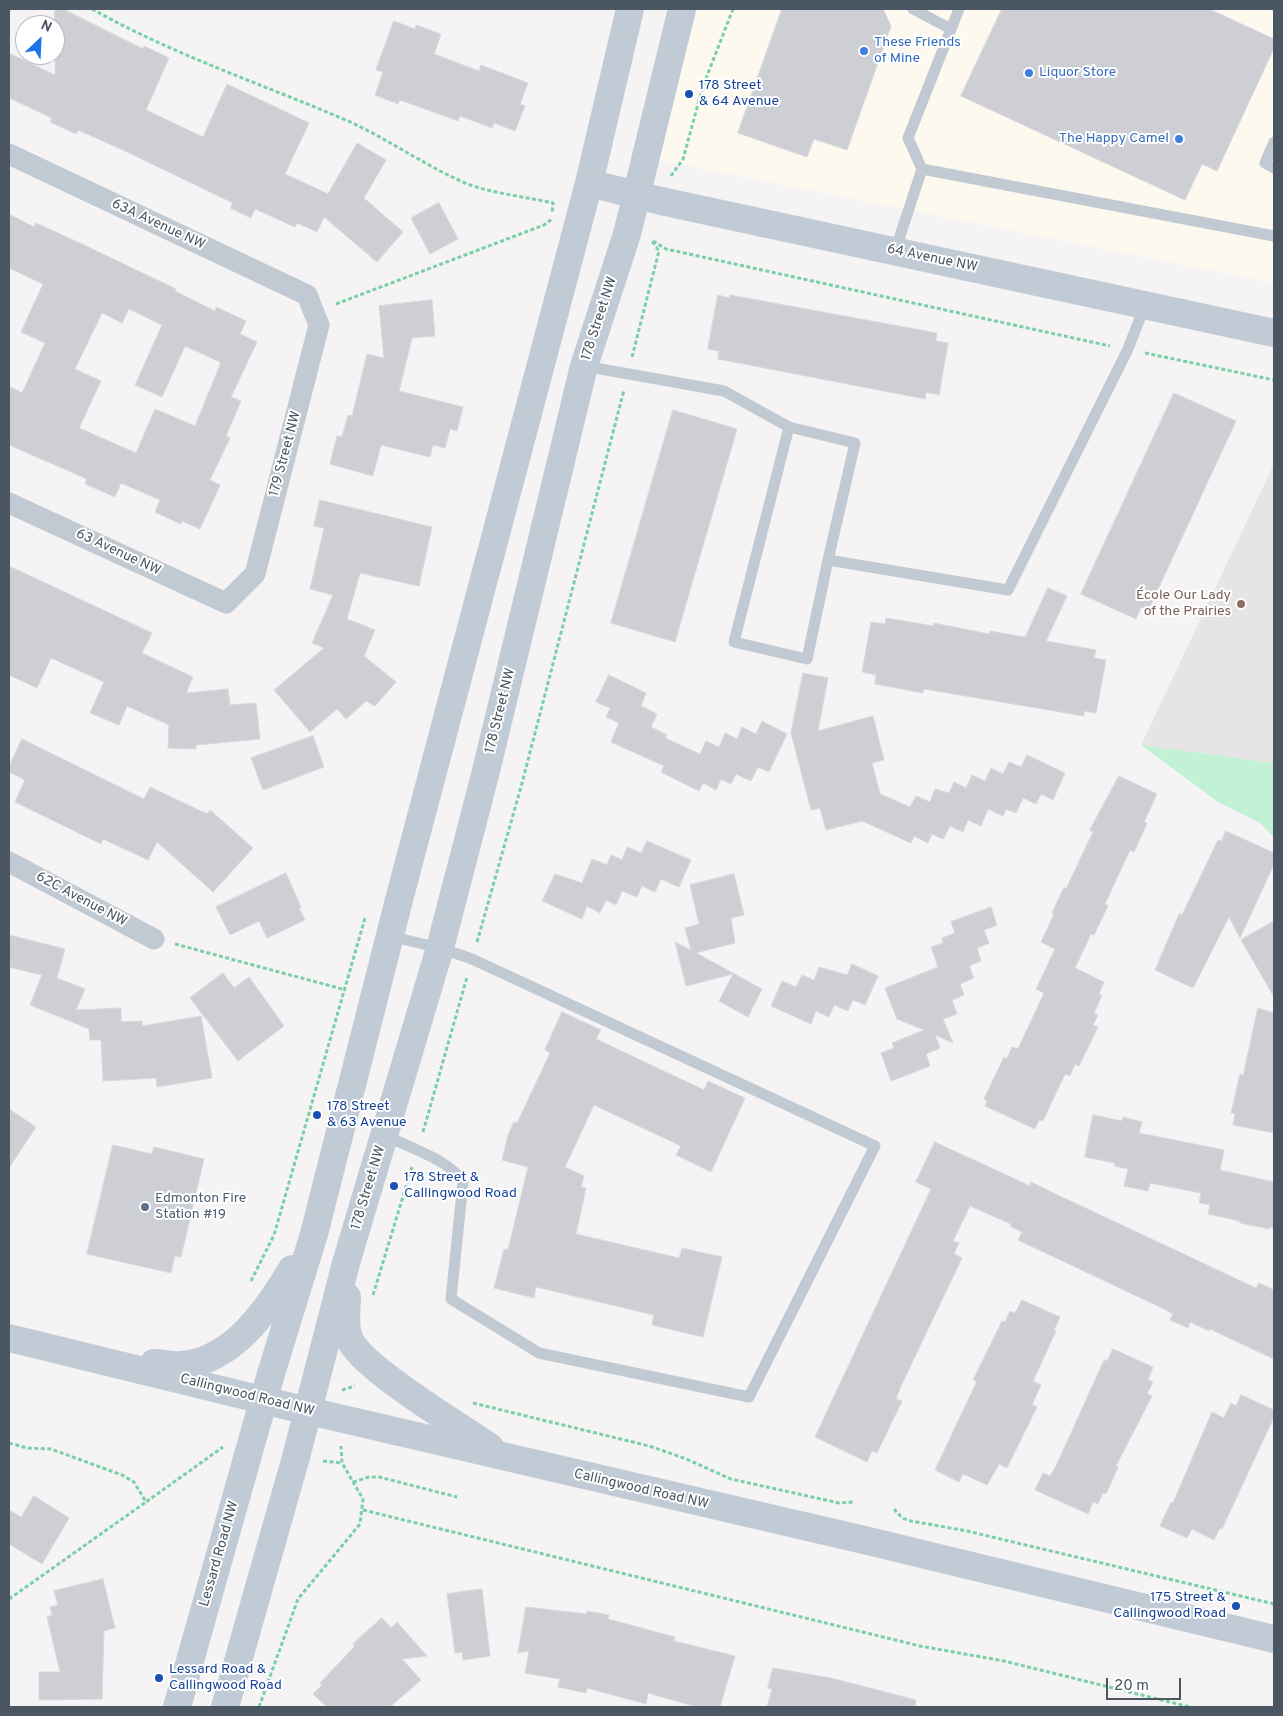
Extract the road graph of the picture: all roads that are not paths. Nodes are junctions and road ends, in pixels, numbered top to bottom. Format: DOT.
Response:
graph roads {
  1 [pos="630,9"];
  2 [pos="682,9"];
  3 [pos="913,9"];
  4 [pos="960,9"];
  5 [pos="951,29"];
  6 [pos="1274,142"];
  7 [pos="9,154"];
  8 [pos="1274,168"];
  9 [pos="922,169"];
  10 [pos="590,183"];
  11 [pos="648,198"];
  12 [pos="1274,236"];
  13 [pos="895,251"];
  14 [pos="311,304"];
  15 [pos="1145,305"];
  16 [pos="1274,333"];
  17 [pos="584,366"];
  18 [pos="789,427"];
  19 [pos="9,503"];
  20 [pos="828,560"];
  21 [pos="226,603"];
  22 [pos="9,862"];
  23 [pos="389,936"];
  24 [pos="154,938"];
  25 [pos="440,948"];
  26 [pos="386,1136"];
  27 [pos="314,1234"];
  28 [pos="346,1262"];
  29 [pos="9,1338"];
  30 [pos="97,1358"];
  31 [pos="264,1400"];
  32 [pos="308,1411"];
  33 [pos="506,1457"];
  34 [pos="1274,1639"];
  35 [pos="177,1707"];
  36 [pos="225,1707"];
  1 -- 10 [label="main road"];
  2 -- 11 [label="main road, 178 Street NW"];
  3 -- 5 [label="lane"];
  4 -- 5 [label="lane"];
  5 -- 9 [label="lane"];
  6 -- 8 [label="lane"];
  7 -- 14 [label="street, 63A Avenue NW"];
  9 -- 12 [label="lane"];
  9 -- 13 [label="lane"];
  10 -- 11 [label="main road, 64 Avenue NW"];
  10 -- 23 [label="main road"];
  11 -- 13 [label="main road, 64 Avenue NW"];
  11 -- 17 [label="main road, 178 Street NW"];
  13 -- 15 [label="main road, 64 Avenue NW"];
  14 -- 21 [label="street, 179 Street NW"];
  15 -- 16 [label="main road, 64 Avenue NW"];
  15 -- 20 [label="lane"];
  17 -- 18 [label="lane"];
  17 -- 25 [label="main road, 178 Street NW"];
  18 -- 20 [label="lane"];
  18 -- 20 [label="lane"];
  19 -- 21 [label="street, 63 Avenue NW"];
  22 -- 24 [label="street, 62C Avenue NW"];
  23 -- 25 [label="lane"];
  23 -- 27 [label="main road"];
  25 -- 26 [label="main road, 178 Street NW"];
  25 -- 26 [label="lane"];
  26 -- 28 [label="main road, 178 Street NW"];
  27 -- 30 [label="main road"];
  27 -- 31 [label="main road"];
  28 -- 32 [label="main road, 178 Street NW"];
  28 -- 33 [label="main road"];
  29 -- 30 [label="main road, Callingwood Road NW"];
  30 -- 31 [label="main road, Callingwood Road NW"];
  31 -- 32 [label="main road, Callingwood Road NW"];
  31 -- 35 [label="main road, Lessard Road NW"];
  32 -- 33 [label="main road, Callingwood Road NW"];
  32 -- 36 [label="main road"];
  33 -- 34 [label="main road, Callingwood Road NW"];
}
